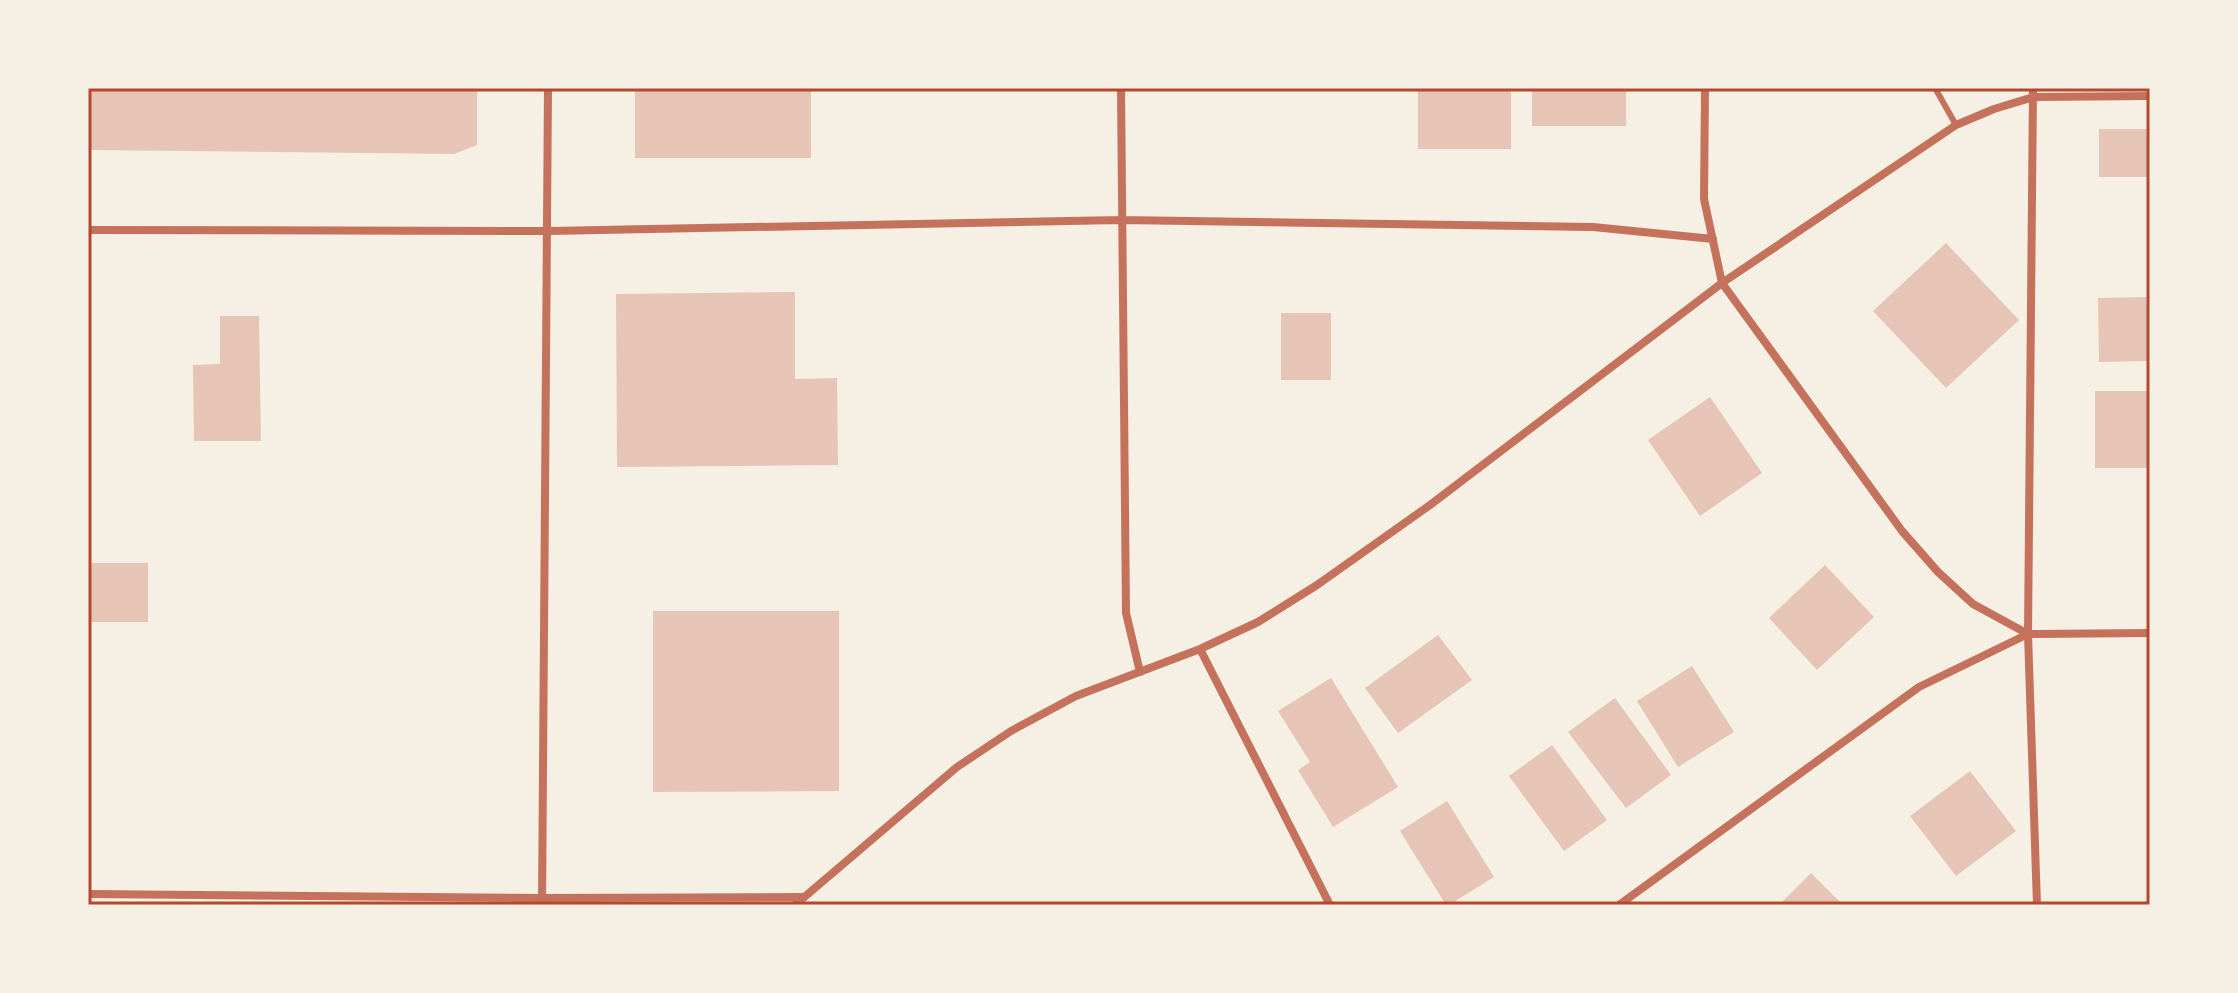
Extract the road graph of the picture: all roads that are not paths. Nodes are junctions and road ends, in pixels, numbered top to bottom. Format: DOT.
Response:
graph roads {
  1 [pos="548,88"];
  2 [pos="1121,88"];
  3 [pos="1705,88"];
  4 [pos="1935,88"];
  5 [pos="2033,93"];
  6 [pos="2150,96"];
  7 [pos="1956,125"];
  8 [pos="1121,220"];
  9 [pos="88,230"];
  10 [pos="549,231"];
  11 [pos="1713,239"];
  12 [pos="1722,283"];
  13 [pos="2150,633"];
  14 [pos="2028,634"];
  15 [pos="1200,649"];
  16 [pos="1140,672"];
  17 [pos="88,894"];
  18 [pos="803,897"];
  19 [pos="542,902"];
  20 [pos="795,905"];
  21 [pos="1330,905"];
  22 [pos="1619,905"];
  23 [pos="2037,905"];
  1 -- 10 [label="street"];
  2 -- 8 [label="street"];
  3 -- 11 [label="street"];
  4 -- 7 [label="lane"];
  5 -- 6 [label="street"];
  5 -- 7 [label="street"];
  5 -- 14 [label="street"];
  7 -- 12 [label="street"];
  8 -- 10 [label="street"];
  8 -- 11 [label="street"];
  8 -- 16 [label="street"];
  9 -- 10 [label="street"];
  10 -- 19 [label="street"];
  11 -- 12 [label="street"];
  12 -- 14 [label="street"];
  12 -- 15 [label="street"];
  13 -- 14 [label="street"];
  14 -- 22 [label="street"];
  14 -- 23 [label="street"];
  15 -- 16 [label="street"];
  15 -- 21 [label="street"];
  16 -- 18 [label="street"];
  17 -- 19 [label="street"];
  18 -- 19 [label="street"];
  18 -- 20 [label="street"];
}
